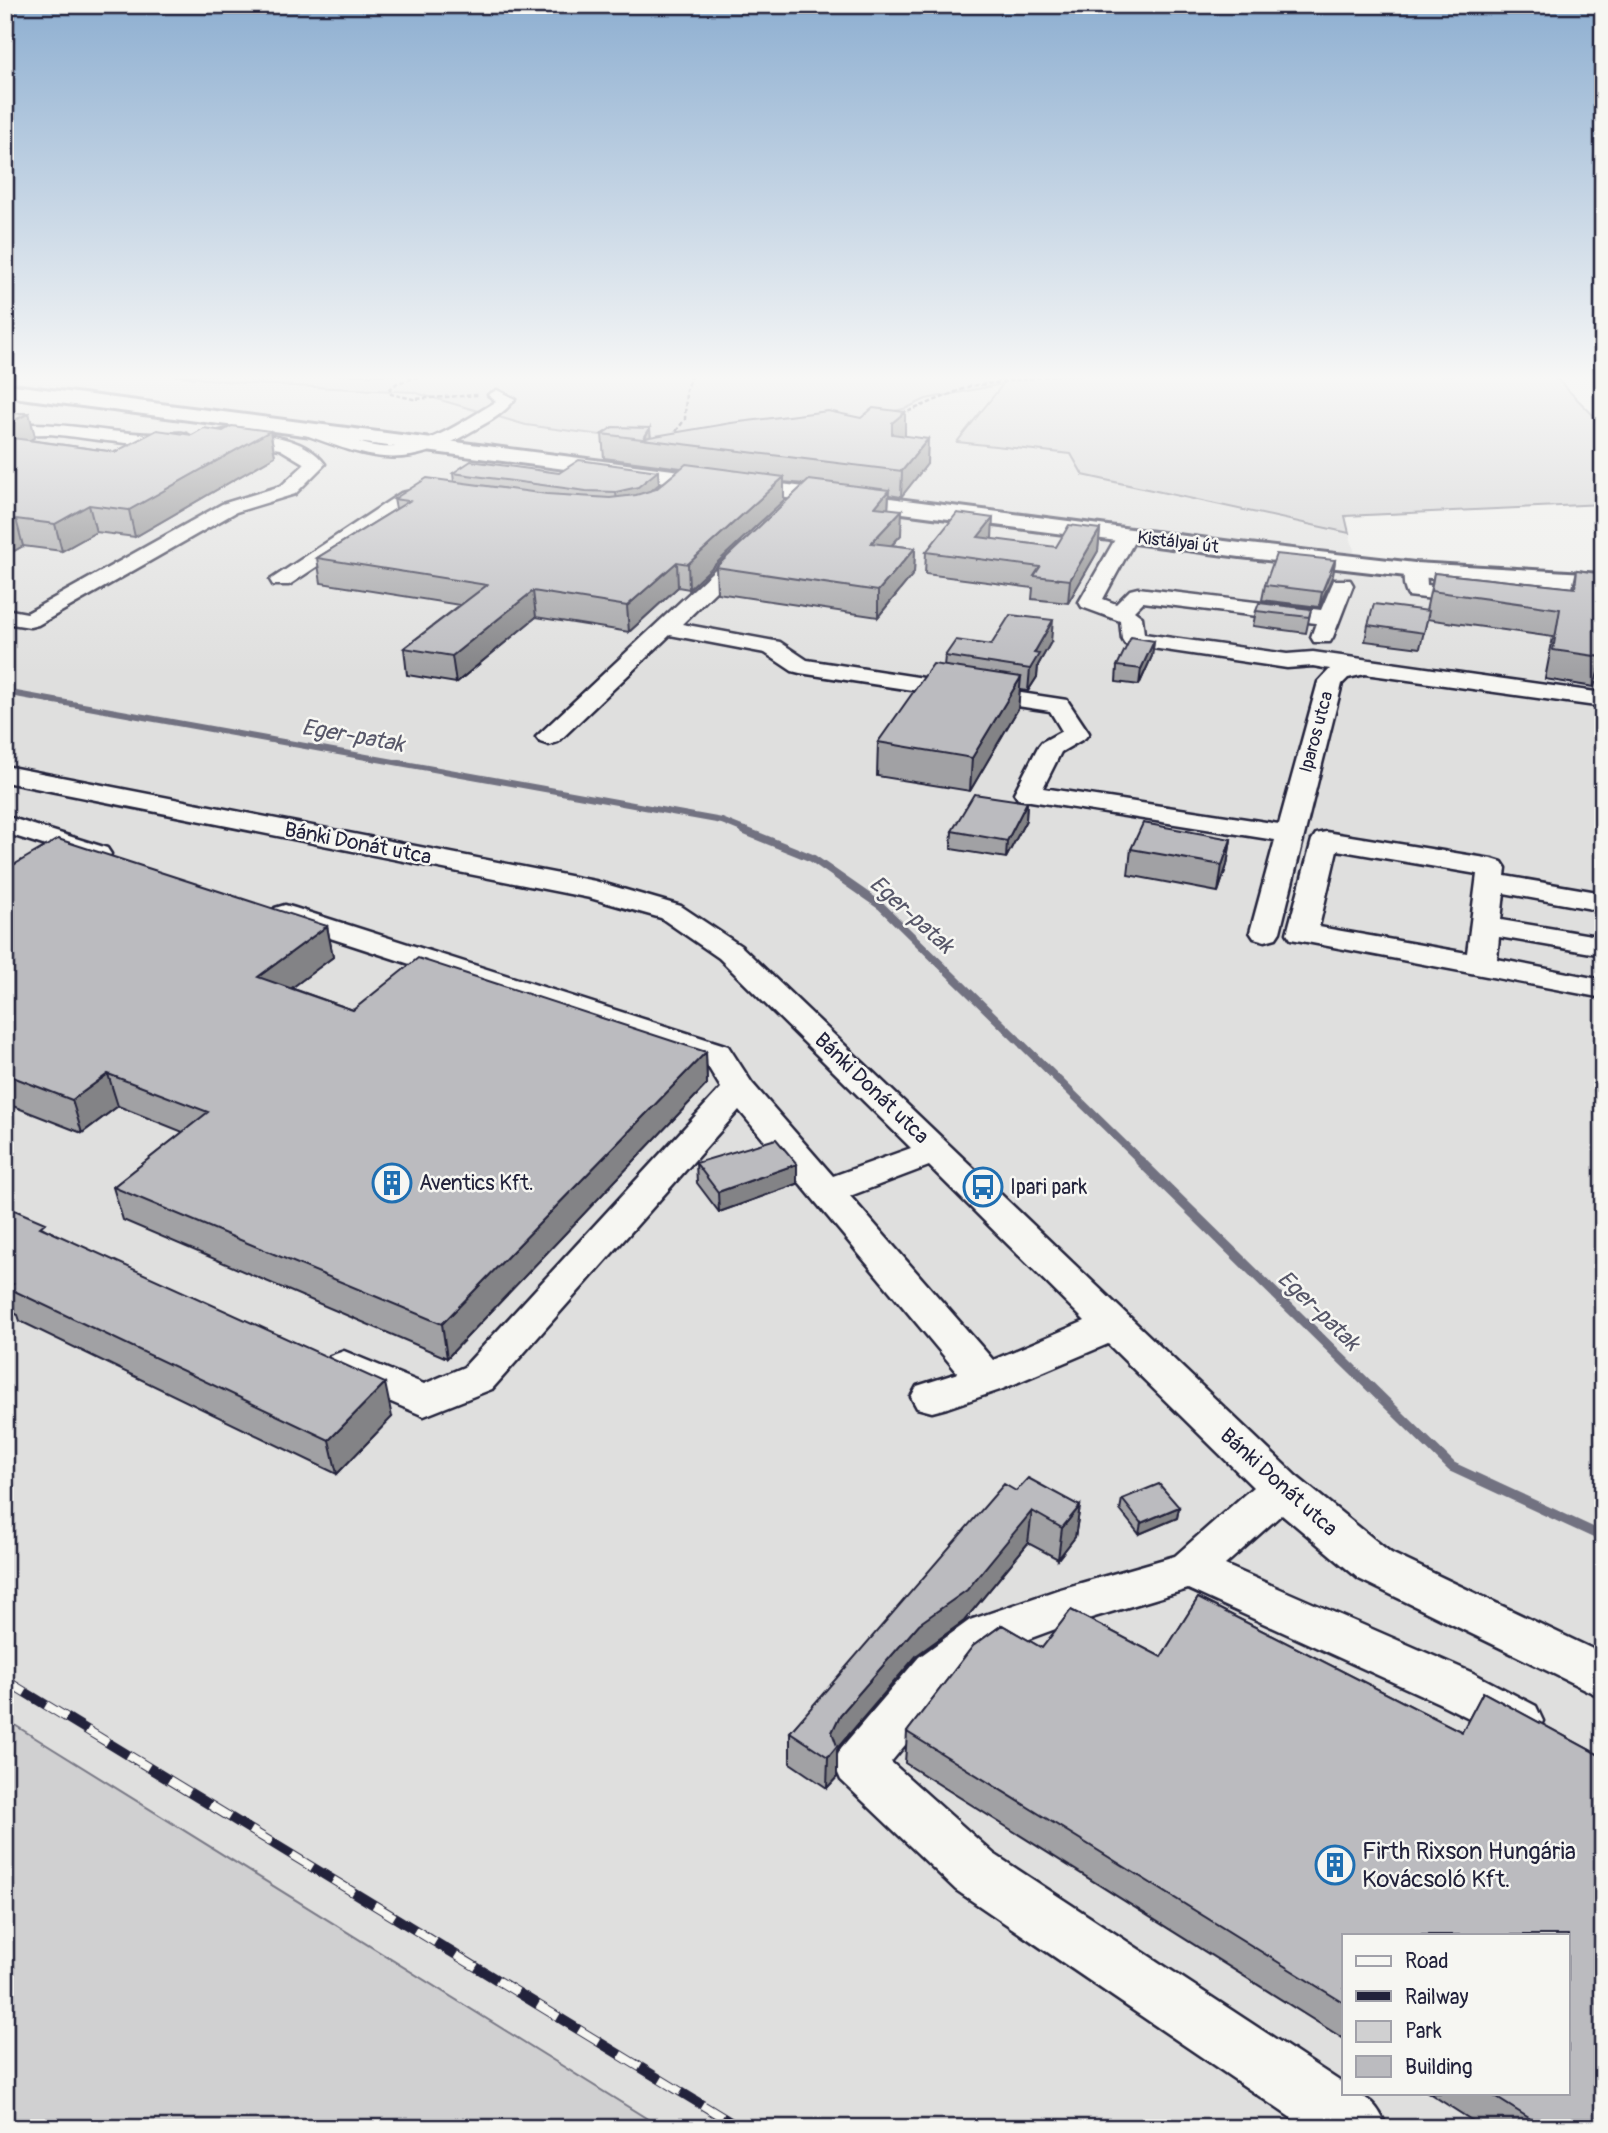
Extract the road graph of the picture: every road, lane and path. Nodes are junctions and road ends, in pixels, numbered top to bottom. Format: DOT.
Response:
graph roads {
  1 [pos="305,475"];
  2 [pos="655,475"];
  3 [pos="682,478"];
  4 [pos="450,494"];
  5 [pos="658,498"];
  6 [pos="1127,536"];
  7 [pos="760,537"];
  8 [pos="1415,569"];
  9 [pos="281,580"];
  10 [pos="1603,582"];
  11 [pos="1342,584"];
  12 [pos="1488,598"];
  13 [pos="1119,613"];
  14 [pos="5,616"];
  15 [pos="1329,618"];
  16 [pos="664,627"];
  17 [pos="1313,659"];
  18 [pos="1365,667"];
  19 [pos="1603,700"];
  20 [pos="549,737"];
  21 [pos="5,774"];
  22 [pos="5,824"];
  23 [pos="1289,834"];
  24 [pos="124,862"];
  25 [pos="1490,881"];
  26 [pos="1603,902"];
  27 [pos="255,905"];
  28 [pos="1485,926"];
  29 [pos="1265,932"];
  30 [pos="1603,946"];
  31 [pos="1480,965"];
  32 [pos="1603,989"];
  33 [pos="739,1089"];
  34 [pos="937,1151"];
  35 [pos="827,1191"];
  36 [pos="1112,1326"];
  37 [pos="310,1351"];
  38 [pos="986,1378"];
  39 [pos="932,1397"];
  40 [pos="1281,1488"];
  41 [pos="1190,1570"];
  42 [pos="1603,1677"];
  43 [pos="1554,1739"];
  44 [pos="1358,2128"];
  1 -- 14 [label="street"];
  2 -- 3 [label="main road, Kistályai út"];
  3 -- 5 [label="street"];
  3 -- 6 [label="main road, Kistályai út"];
  4 -- 9 [label="street"];
  6 -- 8 [label="main road, Kistályai út"];
  6 -- 13 [label="street"];
  7 -- 16 [label="street"];
  8 -- 10 [label="main road, Kistályai út"];
  8 -- 12 [label="street"];
  11 -- 15 [label="street"];
  13 -- 15 [label="street"];
  13 -- 17 [label="street"];
  15 -- 17 [label="street"];
  16 -- 20 [label="street"];
  16 -- 23 [label="street"];
  17 -- 18 [label="street"];
  18 -- 19 [label="street, Iparos utca"];
  18 -- 23 [label="street, Iparos utca"];
  21 -- 34 [label="street, Bánki Donát utca"];
  22 -- 24 [label="street"];
  23 -- 29 [label="street, Iparos utca"];
  25 -- 26 [label="street"];
  25 -- 28 [label="street"];
  25 -- 31 [label="street"];
  27 -- 33 [label="street"];
  28 -- 30 [label="street"];
  28 -- 31 [label="street"];
  31 -- 32 [label="street"];
  33 -- 35 [label="street"];
  33 -- 37 [label="street"];
  34 -- 35 [label="street"];
  34 -- 36 [label="street, Bánki Donát utca"];
  35 -- 38 [label="street"];
  36 -- 38 [label="street"];
  36 -- 40 [label="street, Bánki Donát utca"];
  38 -- 39 [label="street"];
  40 -- 41 [label="street"];
  40 -- 42 [label="street, Bánki Donát utca"];
  41 -- 43 [label="street"];
  41 -- 44 [label="street"];
}
